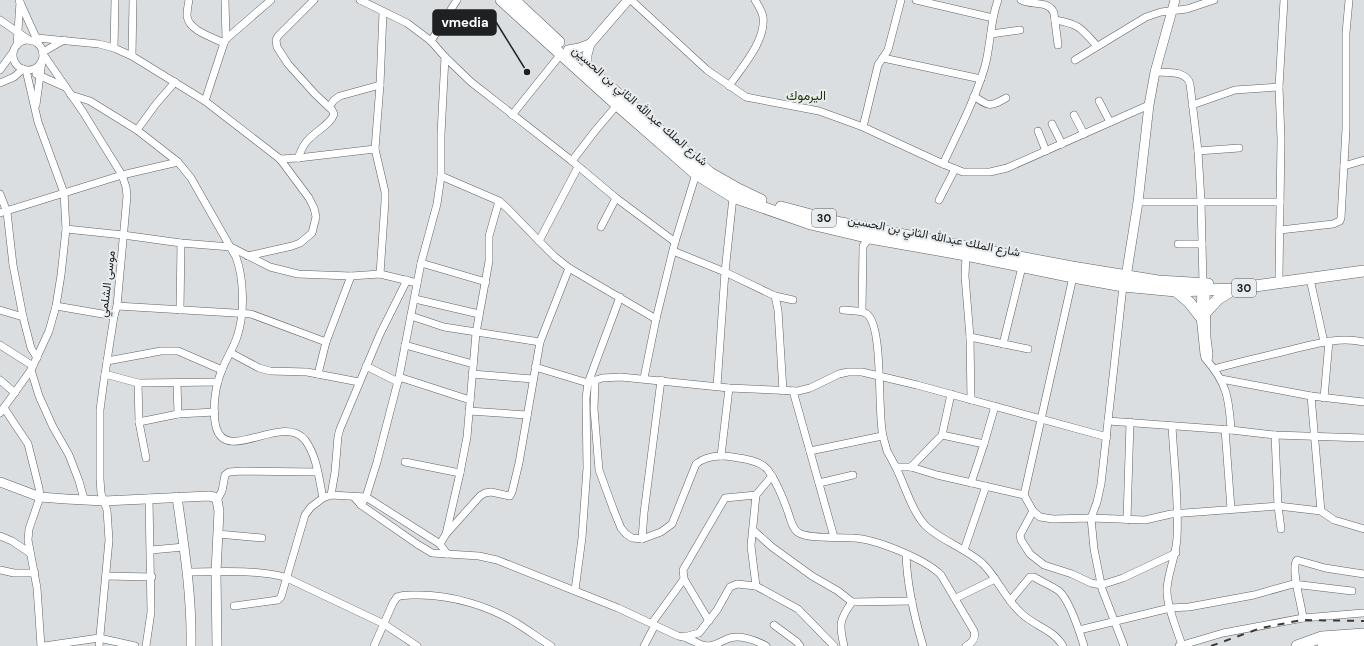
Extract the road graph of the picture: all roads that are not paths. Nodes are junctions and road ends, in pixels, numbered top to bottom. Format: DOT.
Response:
graph roads {
  1 [pos="115,0"];
  2 [pos="133,0"];
  3 [pos="189,0"];
  4 [pos="225,0"];
  5 [pos="271,0"];
  6 [pos="314,0"];
  7 [pos="360,0"];
  8 [pos="457,0"];
  9 [pos="501,0"];
  10 [pos="628,0"];
  11 [pos="631,0"];
  12 [pos="755,0"];
  13 [pos="901,0"];
  14 [pos="916,0"];
  15 [pos="998,0"];
  16 [pos="1021,0"];
  17 [pos="1175,0"];
  18 [pos="1214,0"];
  19 [pos="1284,0"];
  20 [pos="1349,0"];
  21 [pos="20,1"];
  22 [pos="517,7"];
  23 [pos="1172,11"];
  24 [pos="383,12"];
  25 [pos="993,18"];
  26 [pos="0,20"];
  27 [pos="1055,20"];
  28 [pos="1020,30"];
  29 [pos="17,32"];
  30 [pos="991,34"];
  31 [pos="65,40"];
  32 [pos="34,41"];
  33 [pos="225,41"];
  34 [pos="431,41"];
  35 [pos="590,44"];
  36 [pos="17,45"];
  37 [pos="1058,45"];
  38 [pos="1097,46"];
  39 [pos="114,48"];
  40 [pos="13,52"];
  41 [pos="564,52"];
  42 [pos="43,56"];
  43 [pos="132,56"];
  44 [pos="445,57"];
  45 [pos="883,58"];
  46 [pos="1075,60"];
  47 [pos="587,67"];
  48 [pos="0,70"];
  49 [pos="26,70"];
  50 [pos="1155,72"];
  51 [pos="39,76"];
  52 [pos="981,79"];
  53 [pos="175,82"];
  54 [pos="0,83"];
  55 [pos="380,85"];
  56 [pos="729,86"];
  57 [pos="65,87"];
  58 [pos="1279,87"];
  59 [pos="71,95"];
  60 [pos="974,96"];
  61 [pos="1006,98"];
  62 [pos="205,101"];
  63 [pos="1100,101"];
  64 [pos="617,105"];
  65 [pos="1149,105"];
  66 [pos="1192,105"];
  67 [pos="329,107"];
  68 [pos="36,111"];
  69 [pos="512,115"];
  70 [pos="1074,115"];
  71 [pos="1110,122"];
  72 [pos="1052,124"];
  73 [pos="863,127"];
  74 [pos="137,130"];
  75 [pos="1038,131"];
  76 [pos="1084,134"];
  77 [pos="1062,144"];
  78 [pos="1240,148"];
  79 [pos="375,149"];
  80 [pos="1046,151"];
  81 [pos="1198,151"];
  82 [pos="298,158"];
  83 [pos="280,159"];
  84 [pos="1364,160"];
  85 [pos="572,161"];
  86 [pos="178,162"];
  87 [pos="943,164"];
  88 [pos="1344,166"];
  89 [pos="578,167"];
  90 [pos="955,169"];
  91 [pos="696,174"];
  92 [pos="122,175"];
  93 [pos="441,176"];
  94 [pos="64,193"];
  95 [pos="0,194"];
  96 [pos="733,197"];
  97 [pos="616,198"];
  98 [pos="939,200"];
  99 [pos="499,201"];
  100 [pos="1201,201"];
  101 [pos="1138,202"];
  102 [pos="1280,202"];
  103 [pos="4,212"];
  104 [pos="601,227"];
  105 [pos="66,229"];
  106 [pos="1280,230"];
  107 [pos="872,233"];
  108 [pos="123,235"];
  109 [pos="538,241"];
  110 [pos="675,242"];
  111 [pos="181,243"];
  112 [pos="1178,244"];
  113 [pos="1202,244"];
  114 [pos="231,246"];
  115 [pos="673,251"];
  116 [pos="966,255"];
  117 [pos="248,256"];
  118 [pos="421,263"];
  119 [pos="1364,263"];
  120 [pos="1022,267"];
  121 [pos="570,268"];
  122 [pos="1364,271"];
  123 [pos="725,272"];
  124 [pos="380,274"];
  125 [pos="351,276"];
  126 [pos="1279,276"];
  127 [pos="1073,277"];
  128 [pos="1310,279"];
  129 [pos="407,280"];
  130 [pos="1124,281"];
  131 [pos="486,282"];
  132 [pos="417,283"];
  133 [pos="1203,289"];
  134 [pos="1233,289"];
  135 [pos="1176,291"];
  136 [pos="775,296"];
  137 [pos="620,297"];
  138 [pos="415,299"];
  139 [pos="793,300"];
  140 [pos="56,306"];
  141 [pos="117,306"];
  142 [pos="0,310"];
  143 [pos="180,310"];
  144 [pos="843,310"];
  145 [pos="862,311"];
  146 [pos="242,313"];
  147 [pos="479,314"];
  148 [pos="1203,314"];
  149 [pos="114,316"];
  150 [pos="411,316"];
  151 [pos="23,317"];
  152 [pos="656,319"];
  153 [pos="476,333"];
  154 [pos="970,337"];
  155 [pos="326,342"];
  156 [pos="540,342"];
  157 [pos="1327,342"];
  158 [pos="1364,342"];
  159 [pos="1003,344"];
  160 [pos="0,345"];
  161 [pos="405,345"];
  162 [pos="1028,349"];
  163 [pos="231,354"];
  164 [pos="37,358"];
  165 [pos="107,361"];
  166 [pos="472,364"];
  167 [pos="366,366"];
  168 [pos="535,367"];
  169 [pos="32,368"];
  170 [pos="1214,369"];
  171 [pos="222,370"];
  172 [pos="105,374"];
  173 [pos="318,374"];
  174 [pos="472,374"];
  175 [pos="879,376"];
  176 [pos="644,378"];
  177 [pos="533,379"];
  178 [pos="1221,379"];
  179 [pos="0,380"];
  180 [pos="398,380"];
  181 [pos="595,380"];
  182 [pos="661,380"];
  183 [pos="218,382"];
  184 [pos="359,382"];
  185 [pos="138,383"];
  186 [pos="177,383"];
  187 [pos="588,383"];
  188 [pos="717,386"];
  189 [pos="729,388"];
  190 [pos="783,391"];
  191 [pos="793,391"];
  192 [pos="15,393"];
  193 [pos="951,394"];
  194 [pos="1311,396"];
  195 [pos="1324,398"];
  196 [pos="470,400"];
  197 [pos="971,400"];
  198 [pos="1364,402"];
  199 [pos="995,406"];
  200 [pos="2,411"];
  201 [pos="469,411"];
  202 [pos="215,412"];
  203 [pos="178,414"];
  204 [pos="526,415"];
  205 [pos="1041,419"];
  206 [pos="1108,421"];
  207 [pos="139,422"];
  208 [pos="1130,422"];
  209 [pos="1172,426"];
  210 [pos="1228,429"];
  211 [pos="942,435"];
  212 [pos="1275,435"];
  213 [pos="882,436"];
  214 [pos="1107,437"];
  215 [pos="1314,437"];
  216 [pos="1364,438"];
  217 [pos="984,444"];
  218 [pos="810,451"];
  219 [pos="721,456"];
  220 [pos="146,458"];
  221 [pos="405,462"];
  222 [pos="896,467"];
  223 [pos="911,467"];
  224 [pos="317,472"];
  225 [pos="460,472"];
  226 [pos="853,475"];
  227 [pos="772,476"];
  228 [pos="0,482"];
  229 [pos="819,482"];
  230 [pos="971,483"];
  231 [pos="986,486"];
  232 [pos="331,495"];
  233 [pos="756,495"];
  234 [pos="1024,495"];
  235 [pos="177,496"];
  236 [pos="40,497"];
  237 [pos="354,497"];
  238 [pos="366,497"];
  239 [pos="149,498"];
  240 [pos="323,498"];
  241 [pos="84,499"];
  242 [pos="104,500"];
  243 [pos="217,500"];
  244 [pos="361,505"];
  245 [pos="1278,506"];
  246 [pos="1231,509"];
  247 [pos="1033,511"];
  248 [pos="1321,511"];
  249 [pos="1177,513"];
  250 [pos="1091,518"];
  251 [pos="1127,520"];
  252 [pos="1281,529"];
  253 [pos="1364,529"];
  254 [pos="753,530"];
  255 [pos="218,534"];
  256 [pos="446,534"];
  257 [pos="0,536"];
  258 [pos="834,537"];
  259 [pos="262,538"];
  260 [pos="642,539"];
  261 [pos="440,544"];
  262 [pos="184,547"];
  263 [pos="151,550"];
  264 [pos="964,550"];
  265 [pos="30,552"];
  266 [pos="1176,553"];
  267 [pos="447,554"];
  268 [pos="906,554"];
  269 [pos="0,570"];
  270 [pos="187,572"];
  271 [pos="216,572"];
  272 [pos="35,573"];
  273 [pos="1364,574"];
  274 [pos="106,576"];
  275 [pos="152,577"];
  276 [pos="287,578"];
  277 [pos="684,579"];
  278 [pos="995,579"];
  279 [pos="1296,584"];
  280 [pos="1101,585"];
  281 [pos="756,586"];
  282 [pos="575,590"];
  283 [pos="1352,591"];
  284 [pos="956,598"];
  285 [pos="912,601"];
  286 [pos="852,602"];
  287 [pos="1010,602"];
  288 [pos="234,606"];
  289 [pos="1170,608"];
  290 [pos="1363,614"];
  291 [pos="1302,618"];
  292 [pos="709,621"];
  293 [pos="1114,622"];
  294 [pos="384,624"];
  295 [pos="653,624"];
  296 [pos="774,625"];
  297 [pos="1079,630"];
  298 [pos="1364,634"];
  299 [pos="684,637"];
  300 [pos="100,638"];
  301 [pos="1327,642"];
  302 [pos="1364,643"];
  303 [pos="1180,645"];
  304 [pos="41,646"];
  305 [pos="44,646"];
  306 [pos="99,646"];
  307 [pos="135,646"];
  308 [pos="146,646"];
  309 [pos="191,646"];
  310 [pos="217,646"];
  311 [pos="374,646"];
  312 [pos="417,646"];
  313 [pos="551,646"];
  314 [pos="644,646"];
  315 [pos="708,646"];
  316 [pos="766,646"];
  317 [pos="800,646"];
  318 [pos="834,646"];
  319 [pos="844,646"];
  320 [pos="923,646"];
  321 [pos="966,646"];
  322 [pos="1063,646"];
  323 [pos="1084,646"];
  324 [pos="1124,646"];
  325 [pos="1298,646"];
  1 -- 39 [label="street"];
  2 -- 43 [label="street"];
  3 -- 33 [label="street"];
  4 -- 33 [label="street"];
  5 -- 33 [label="street"];
  6 -- 67 [label="street"];
  7 -- 24 [label="street"];
  8 -- 34 [label="street"];
  9 -- 22 [label="main road, شارع الملك عبدالله الثاني بن الحسين / 30"];
  10 -- 35 [label="street"];
  11 -- 56 [label="street"];
  12 -- 56 [label="street"];
  13 -- 45 [label="street"];
  14 -- 25 [label="street"];
  15 -- 25 [label="street"];
  16 -- 27 [label="street"];
  17 -- 23 [label="street"];
  18 -- 23 [label="street"];
  19 -- 58 [label="street"];
  20 -- 88 [label="street"];
  21 -- 29 [label="street"];
  21 -- 32 [label="street"];
  22 -- 41 [label="main road, شارع الملك عبدالله الثاني بن الحسين / 30"];
  23 -- 38 [label="street"];
  23 -- 50 [label="street"];
  24 -- 34 [label="street"];
  24 -- 55 [label="street"];
  25 -- 30 [label="street"];
  26 -- 29 [label="street"];
  27 -- 37 [label="street"];
  27 -- 38 [label="street"];
  28 -- 30 [label="street"];
  29 -- 32 [label="street"];
  29 -- 36 [label="street"];
  30 -- 52 [label="street"];
  31 -- 32 [label="street"];
  31 -- 39 [label="street"];
  31 -- 42 [label="street"];
  32 -- 36 [label="street"];
  32 -- 42 [label="street"];
  33 -- 62 [label="street"];
  34 -- 44 [label="street"];
  35 -- 41 [label="street"];
  35 -- 47 [label="street"];
  36 -- 40 [label="street"];
  38 -- 46 [label="street"];
  39 -- 43 [label="street"];
  40 -- 48 [label="street"];
  40 -- 49 [label="street"];
  41 -- 47 [label="main road, شارع الملك عبدالله الثاني بن الحسين / 30"];
  41 -- 64 [label="main road, شارع الملك عبدالله الثاني بن الحسين / 30"];
  41 -- 69 [label="street"];
  42 -- 49 [label="street"];
  42 -- 51 [label="street"];
  42 -- 57 [label="street, موسى الشلمي"];
  43 -- 53 [label="street"];
  44 -- 69 [label="street"];
  44 -- 93 [label="street"];
  45 -- 52 [label="street"];
  45 -- 73 [label="street"];
  47 -- 107 [label="main road, شارع الملك عبدالله الثاني بن الحسين / 30"];
  49 -- 51 [label="street"];
  49 -- 54 [label="street"];
  49 -- 68 [label="street"];
  50 -- 65 [label="street"];
  50 -- 66 [label="street"];
  51 -- 57 [label="street"];
  51 -- 68 [label="street"];
  52 -- 60 [label="street"];
  53 -- 62 [label="street"];
  53 -- 74 [label="street"];
  55 -- 67 [label="street"];
  55 -- 79 [label="street"];
  56 -- 73 [label="street"];
  57 -- 59 [label="street, موسى الشلمي"];
  58 -- 66 [label="street"];
  58 -- 102 [label="street"];
  59 -- 74 [label="street"];
  59 -- 92 [label="street, موسى الشلمي"];
  60 -- 61 [label="street"];
  60 -- 87 [label="street"];
  62 -- 83 [label="street"];
  63 -- 71 [label="street"];
  64 -- 85 [label="street"];
  64 -- 91 [label="main road, شارع الملك عبدالله الثاني بن الحسين / 30"];
  65 -- 71 [label="street"];
  65 -- 101 [label="street"];
  66 -- 81 [label="street"];
  67 -- 82 [label="street"];
  68 -- 94 [label="street"];
  69 -- 85 [label="street"];
  70 -- 76 [label="street"];
  71 -- 76 [label="street"];
  72 -- 77 [label="street"];
  73 -- 87 [label="street"];
  74 -- 86 [label="street"];
  75 -- 80 [label="street"];
  76 -- 77 [label="street"];
  77 -- 80 [label="street"];
  78 -- 81 [label="street"];
  79 -- 82 [label="street"];
  79 -- 124 [label="street"];
  80 -- 90 [label="street"];
  81 -- 100 [label="street"];
  82 -- 83 [label="street"];
  83 -- 117 [label="street"];
  84 -- 88 [label="street"];
  85 -- 89 [label="street"];
  86 -- 92 [label="street"];
  86 -- 114 [label="street"];
  87 -- 90 [label="street"];
  88 -- 106 [label="street"];
  89 -- 97 [label="street"];
  89 -- 109 [label="street"];
  90 -- 98 [label="street"];
  91 -- 96 [label="main road, شارع الملك عبدالله الثاني بن الحسين / 30"];
  91 -- 110 [label="street"];
  92 -- 94 [label="street"];
  92 -- 108 [label="street, موسى الشلمي"];
  93 -- 99 [label="street"];
  93 -- 118 [label="street"];
  94 -- 103 [label="street"];
  94 -- 105 [label="street"];
  95 -- 103 [label="street"];
  96 -- 107 [label="main road, شارع الملك عبدالله الثاني بن الحسين / 30"];
  96 -- 123 [label="street"];
  97 -- 104 [label="street"];
  97 -- 110 [label="street"];
  99 -- 109 [label="street"];
  99 -- 131 [label="street"];
  100 -- 101 [label="street"];
  100 -- 102 [label="street"];
  100 -- 113 [label="street"];
  101 -- 130 [label="street"];
  102 -- 106 [label="street"];
  103 -- 151 [label="street"];
  105 -- 108 [label="street"];
  105 -- 140 [label="street"];
  106 -- 126 [label="street"];
  107 -- 116 [label="main road, شارع الملك عبدالله الثاني بن الحسين / 30"];
  107 -- 130 [label="main road, شارع الملك عبدالله الثاني بن الحسين / 30"];
  107 -- 145 [label="street"];
  108 -- 111 [label="street"];
  108 -- 141 [label="street, موسى الشلمي"];
  109 -- 121 [label="street"];
  110 -- 115 [label="street"];
  111 -- 114 [label="street"];
  111 -- 143 [label="street"];
  112 -- 113 [label="street"];
  113 -- 133 [label="street"];
  114 -- 117 [label="street"];
  114 -- 146 [label="street"];
  115 -- 123 [label="street"];
  115 -- 152 [label="street"];
  116 -- 120 [label="main road, شارع الملك عبدالله الثاني بن الحسين / 30"];
  116 -- 154 [label="street"];
  117 -- 125 [label="street"];
  118 -- 131 [label="street"];
  118 -- 132 [label="street"];
  119 -- 126 [label="main road, شارع الملك عبدالله الثاني بن الحسين / 30"];
  120 -- 127 [label="main road, شارع الملك عبدالله الثاني بن الحسين / 30"];
  120 -- 159 [label="street"];
  121 -- 137 [label="street"];
  121 -- 156 [label="street"];
  122 -- 128 [label="main road, شارع الملك عبدالله الثاني بن الحسين / 30"];
  123 -- 136 [label="street"];
  123 -- 188 [label="street"];
  124 -- 125 [label="street"];
  124 -- 129 [label="street"];
  125 -- 155 [label="street"];
  126 -- 133 [label="main road, شارع الملك عبدالله الثاني بن الحسين / 30"];
  127 -- 130 [label="main road, شارع الملك عبدالله الثاني بن الحسين / 30"];
  127 -- 205 [label="street"];
  128 -- 134 [label="main road, شارع الملك عبدالله الثاني بن الحسين / 30"];
  128 -- 157 [label="street"];
  129 -- 132 [label="street"];
  129 -- 167 [label="street"];
  130 -- 133 [label="main road, شارع الملك عبدالله الثاني بن الحسين / 30"];
  130 -- 135 [label="main road, شارع الملك عبدالله الثاني بن الحسين / 30"];
  130 -- 206 [label="street"];
  131 -- 147 [label="street"];
  132 -- 138 [label="street"];
  133 -- 134 [label="main road, شارع الملك عبدالله الثاني بن الحسين / 30"];
  133 -- 135 [label="main road, شارع الملك عبدالله الثاني بن الحسين / 30"];
  133 -- 148 [label="street"];
  134 -- 148 [label="main road"];
  135 -- 148 [label="main road"];
  136 -- 139 [label="street"];
  136 -- 190 [label="street"];
  137 -- 152 [label="street"];
  137 -- 187 [label="street"];
  138 -- 147 [label="street"];
  138 -- 150 [label="street"];
  140 -- 149 [label="street"];
  140 -- 164 [label="street"];
  141 -- 143 [label="street"];
  141 -- 149 [label="street, موسى الشلمي"];
  142 -- 151 [label="street"];
  143 -- 146 [label="street"];
  144 -- 145 [label="street"];
  145 -- 175 [label="street"];
  146 -- 155 [label="street"];
  146 -- 163 [label="street"];
  147 -- 153 [label="street"];
  148 -- 170 [label="street"];
  149 -- 165 [label="street, موسى الشلمي"];
  150 -- 153 [label="street"];
  150 -- 161 [label="street"];
  151 -- 164 [label="street"];
  152 -- 176 [label="street"];
  153 -- 156 [label="street"];
  153 -- 166 [label="street"];
  154 -- 159 [label="street"];
  154 -- 197 [label="street"];
  155 -- 173 [label="street"];
  156 -- 168 [label="street"];
  157 -- 158 [label="street"];
  157 -- 170 [label="street"];
  157 -- 195 [label="street"];
  159 -- 162 [label="street"];
  160 -- 169 [label="street"];
  161 -- 166 [label="street"];
  161 -- 180 [label="street"];
  163 -- 171 [label="street"];
  163 -- 173 [label="street"];
  164 -- 169 [label="street"];
  165 -- 171 [label="street"];
  165 -- 172 [label="street, موسى الشلمي"];
  166 -- 174 [label="street"];
  167 -- 180 [label="street"];
  167 -- 184 [label="street"];
  168 -- 177 [label="street"];
  168 -- 187 [label="street"];
  169 -- 192 [label="street"];
  169 -- 241 [label="street"];
  170 -- 178 [label="street"];
  171 -- 183 [label="street"];
  172 -- 185 [label="street"];
  172 -- 242 [label="street, موسى الشلمي"];
  173 -- 184 [label="street"];
  174 -- 177 [label="street"];
  174 -- 196 [label="street"];
  175 -- 191 [label="street"];
  175 -- 193 [label="street"];
  175 -- 213 [label="street"];
  176 -- 181 [label="street"];
  176 -- 182 [label="street"];
  177 -- 204 [label="street"];
  178 -- 194 [label="street"];
  178 -- 210 [label="street"];
  179 -- 192 [label="street"];
  180 -- 196 [label="street"];
  180 -- 238 [label="street"];
  181 -- 187 [label="street"];
  181 -- 260 [label="street"];
  182 -- 188 [label="street"];
  182 -- 260 [label="street"];
  183 -- 186 [label="street"];
  183 -- 202 [label="street"];
  184 -- 232 [label="street"];
  185 -- 186 [label="street"];
  185 -- 207 [label="street"];
  186 -- 203 [label="street"];
  187 -- 282 [label="street"];
  188 -- 189 [label="street"];
  189 -- 190 [label="street"];
  189 -- 219 [label="street"];
  190 -- 191 [label="street"];
  191 -- 218 [label="street"];
  192 -- 200 [label="street"];
  193 -- 197 [label="street"];
  193 -- 211 [label="street"];
  194 -- 195 [label="street"];
  194 -- 215 [label="street"];
  195 -- 198 [label="street"];
  196 -- 201 [label="street"];
  197 -- 199 [label="street"];
  199 -- 205 [label="street"];
  199 -- 217 [label="street"];
  200 -- 236 [label="street"];
  201 -- 204 [label="street"];
  201 -- 225 [label="street"];
  202 -- 203 [label="street"];
  202 -- 224 [label="street"];
  203 -- 207 [label="street"];
  204 -- 256 [label="street"];
  205 -- 214 [label="street"];
  205 -- 234 [label="street"];
  206 -- 208 [label="street"];
  206 -- 214 [label="street"];
  207 -- 220 [label="street"];
  208 -- 209 [label="street"];
  208 -- 251 [label="street"];
  209 -- 210 [label="street"];
  209 -- 249 [label="street"];
  210 -- 212 [label="street"];
  210 -- 246 [label="street"];
  211 -- 217 [label="street"];
  211 -- 223 [label="street"];
  212 -- 215 [label="street"];
  212 -- 245 [label="street"];
  213 -- 218 [label="street"];
  213 -- 222 [label="street"];
  214 -- 250 [label="street"];
  215 -- 216 [label="street"];
  215 -- 248 [label="street"];
  217 -- 230 [label="street"];
  218 -- 229 [label="street"];
  219 -- 227 [label="street"];
  219 -- 260 [label="street"];
  221 -- 225 [label="street"];
  222 -- 223 [label="street"];
  222 -- 264 [label="street"];
  223 -- 230 [label="street"];
  224 -- 240 [label="street"];
  224 -- 243 [label="street"];
  225 -- 256 [label="street"];
  226 -- 229 [label="street"];
  227 -- 233 [label="street"];
  227 -- 258 [label="street"];
  228 -- 236 [label="street"];
  229 -- 258 [label="street"];
  230 -- 231 [label="street"];
  231 -- 234 [label="street"];
  231 -- 264 [label="street"];
  232 -- 237 [label="street"];
  232 -- 240 [label="street"];
  233 -- 254 [label="street"];
  233 -- 277 [label="street"];
  234 -- 247 [label="street"];
  235 -- 239 [label="street"];
  235 -- 243 [label="street"];
  235 -- 262 [label="street"];
  236 -- 241 [label="street"];
  236 -- 265 [label="street"];
  237 -- 238 [label="street"];
  237 -- 244 [label="street"];
  238 -- 244 [label="street"];
  238 -- 261 [label="street"];
  239 -- 242 [label="street"];
  239 -- 263 [label="street"];
  240 -- 276 [label="street"];
  241 -- 242 [label="street"];
  242 -- 274 [label="street, موسى الشلمي"];
  243 -- 255 [label="street"];
  244 -- 267 [label="street"];
  245 -- 246 [label="street"];
  245 -- 248 [label="street"];
  245 -- 252 [label="street"];
  246 -- 249 [label="street"];
  247 -- 250 [label="street"];
  247 -- 280 [label="street"];
  248 -- 253 [label="street"];
  249 -- 251 [label="street"];
  249 -- 266 [label="street"];
  250 -- 251 [label="street"];
  250 -- 280 [label="street"];
  254 -- 281 [label="street"];
  254 -- 286 [label="street"];
  255 -- 259 [label="street"];
  255 -- 271 [label="street"];
  256 -- 261 [label="street"];
  257 -- 265 [label="street"];
  258 -- 268 [label="street"];
  261 -- 267 [label="street"];
  262 -- 263 [label="street"];
  262 -- 270 [label="street"];
  263 -- 275 [label="street"];
  264 -- 278 [label="street"];
  265 -- 272 [label="street"];
  266 -- 280 [label="street"];
  266 -- 289 [label="street"];
  267 -- 282 [label="street"];
  268 -- 284 [label="street"];
  268 -- 285 [label="street"];
  269 -- 272 [label="street"];
  270 -- 271 [label="street"];
  270 -- 309 [label="street"];
  271 -- 276 [label="street"];
  271 -- 310 [label="street"];
  272 -- 304 [label="street"];
  273 -- 279 [label="street"];
  274 -- 275 [label="street"];
  274 -- 300 [label="street, موسى الشلمي"];
  275 -- 308 [label="street"];
  276 -- 288 [label="street"];
  276 -- 294 [label="street"];
  277 -- 292 [label="street"];
  277 -- 295 [label="street"];
  278 -- 284 [label="street"];
  278 -- 287 [label="street"];
  279 -- 283 [label="street"];
  279 -- 289 [label="street"];
  279 -- 291 [label="street"];
  280 -- 293 [label="street"];
  281 -- 292 [label="street"];
  281 -- 318 [label="street"];
  282 -- 295 [label="street"];
  284 -- 321 [label="street"];
  285 -- 286 [label="street"];
  285 -- 320 [label="street"];
  286 -- 319 [label="street"];
  287 -- 297 [label="street"];
  287 -- 322 [label="street"];
  289 -- 293 [label="street"];
  289 -- 303 [label="street"];
  290 -- 291 [label="street"];
  291 -- 303 [label="street"];
  292 -- 299 [label="street"];
  293 -- 297 [label="street"];
  293 -- 324 [label="street"];
  294 -- 311 [label="street"];
  294 -- 312 [label="street"];
  294 -- 313 [label="street"];
  295 -- 299 [label="street"];
  295 -- 314 [label="street"];
  296 -- 317 [label="street"];
  297 -- 323 [label="street"];
  298 -- 301 [label="main road"];
  299 -- 315 [label="street"];
  300 -- 305 [label="street"];
  300 -- 306 [label="street, موسى الشلمي"];
  300 -- 307 [label="street"];
  301 -- 302 [label="main road"];
  301 -- 325 [label="main road"];
  315 -- 316 [label="street"];
}
